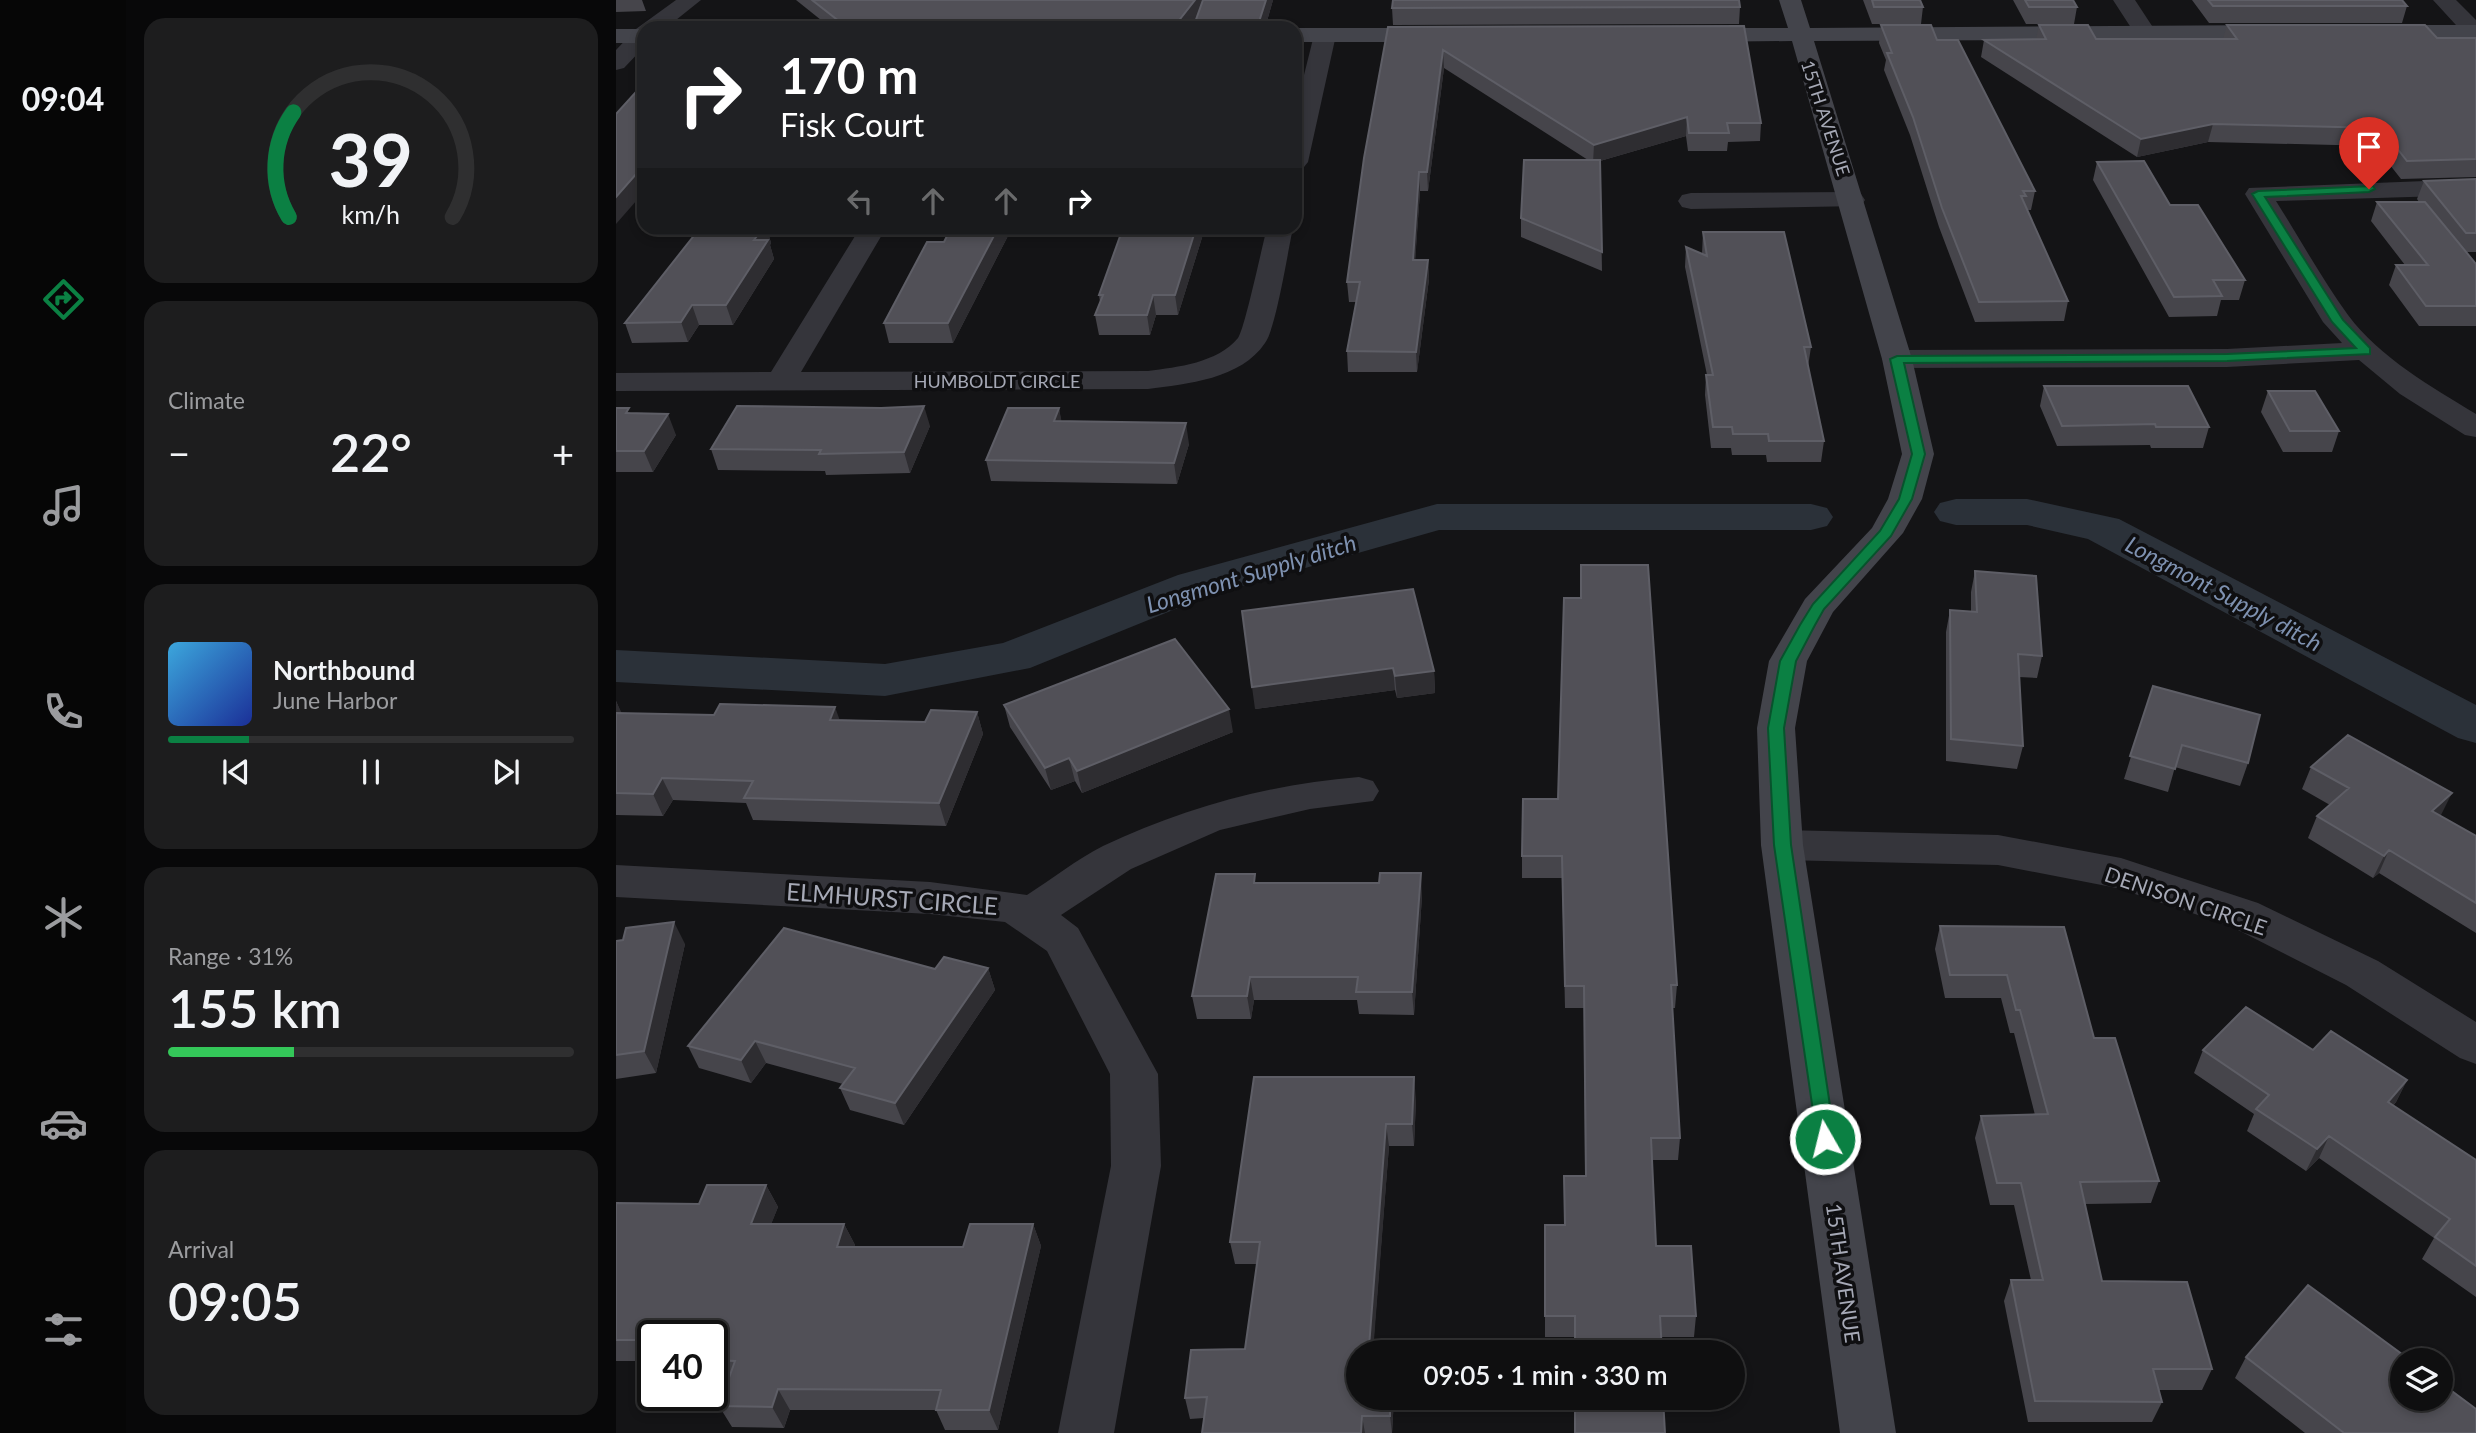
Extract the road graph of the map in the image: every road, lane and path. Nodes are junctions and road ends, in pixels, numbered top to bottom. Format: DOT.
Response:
graph roads {
  1 [pos="690,0"];
  2 [pos="2124,0"];
  3 [pos="2444,0"];
  4 [pos="1795,18"];
  5 [pos="662,21"];
  6 [pos="2145,32"];
  7 [pos="2296,32"];
  8 [pos="2351,32"];
  9 [pos="2475,32"];
  10 [pos="637,34"];
  11 [pos="1325,34"];
  12 [pos="1302,35"];
  13 [pos="1461,35"];
  14 [pos="1665,35"];
  15 [pos="616,36"];
  16 [pos="637,42"];
  17 [pos="616,63"];
  18 [pos="1302,132"];
  19 [pos="2476,187"];
  20 [pos="1852,200"];
  21 [pos="1691,201"];
  22 [pos="869,235"];
  23 [pos="1278,235"];
  24 [pos="2366,351"];
  25 [pos="1897,359"];
  26 [pos="616,382"];
  27 [pos="780,382"];
  28 [pos="2476,428"];
  29 [pos="1359,791"];
  30 [pos="1782,845"];
  31 [pos="616,881"];
  32 [pos="1029,915"];
  33 [pos="2476,1045"];
  34 [pos="1086,1433"];
  35 [pos="1868,1433"];
  1 -- 5 [label="street"];
  2 -- 6 [label="street"];
  3 -- 9 [label="street"];
  4 -- 6 [label="street"];
  4 -- 14 [label="street"];
  4 -- 20 [label="street, 15TH AVENUE"];
  6 -- 7 [label="street"];
  8 -- 9 [label="street"];
  10 -- 15 [label="street"];
  11 -- 12 [label="street"];
  11 -- 13 [label="street"];
  11 -- 18 [label="street"];
  16 -- 17 [label="street"];
  19 -- 24 [label="street"];
  20 -- 21 [label="street, 15TH AVENUE"];
  20 -- 25 [label="street, 15TH AVENUE"];
  22 -- 27 [label="street"];
  23 -- 27 [label="street, HUMBOLDT CIRCLE"];
  24 -- 25 [label="street"];
  24 -- 28 [label="street"];
  25 -- 30 [label="street, 15TH AVENUE"];
  26 -- 27 [label="street, HUMBOLDT CIRCLE"];
  29 -- 32 [label="street"];
  30 -- 33 [label="street, DENISON CIRCLE"];
  30 -- 35 [label="street, 15TH AVENUE"];
  31 -- 32 [label="street, ELMHURST CIRCLE"];
  32 -- 34 [label="street, ELMHURST CIRCLE"];
}
